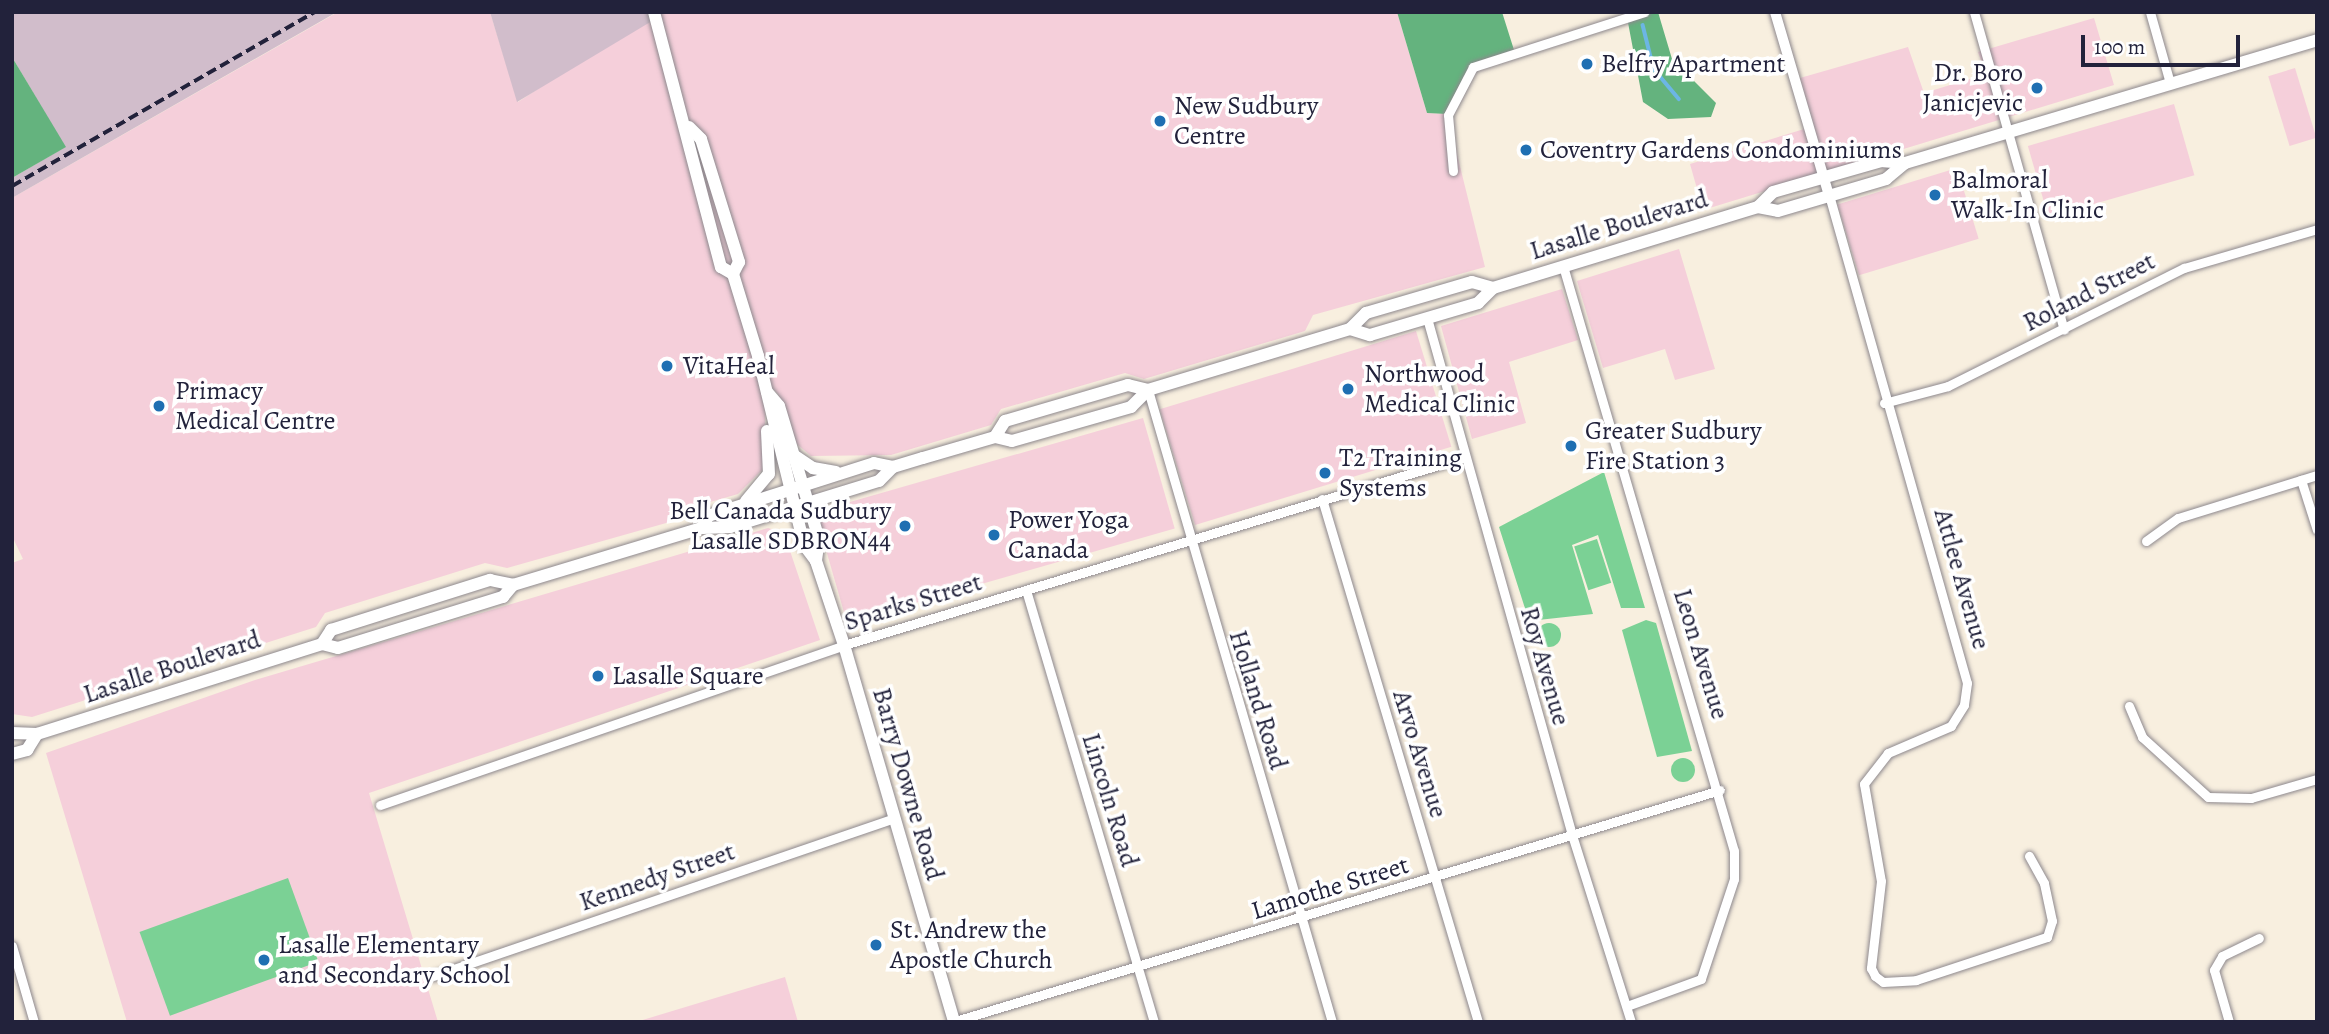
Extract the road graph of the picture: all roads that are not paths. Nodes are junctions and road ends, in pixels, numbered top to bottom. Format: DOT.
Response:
graph roads {
  1 [pos="654,12"];
  2 [pos="1644,12"];
  3 [pos="1775,12"];
  4 [pos="1974,12"];
  5 [pos="2150,12"];
  6 [pos="2317,40"];
  7 [pos="2170,83"];
  8 [pos="689,127"];
  9 [pos="2010,131"];
  10 [pos="1905,163"];
  11 [pos="1453,171"];
  12 [pos="1823,177"];
  13 [pos="1829,195"];
  14 [pos="1758,207"];
  15 [pos="2317,229"];
  16 [pos="1563,266"];
  17 [pos="733,274"];
  18 [pos="1493,288"];
  19 [pos="1427,318"];
  20 [pos="1350,330"];
  21 [pos="2064,330"];
  22 [pos="1148,390"];
  23 [pos="767,392"];
  24 [pos="1884,402"];
  25 [pos="768,416"];
  26 [pos="995,437"];
  27 [pos="795,456"];
  28 [pos="1465,457"];
  29 [pos="892,467"];
  30 [pos="847,472"];
  31 [pos="2317,475"];
  32 [pos="2301,480"];
  33 [pos="804,486"];
  34 [pos="789,491"];
  35 [pos="1322,499"];
  36 [pos="809,503"];
  37 [pos="741,506"];
  38 [pos="793,507"];
  39 [pos="702,528"];
  40 [pos="2317,530"];
  41 [pos="2146,541"];
  42 [pos="1188,542"];
  43 [pos="816,561"];
  44 [pos="513,585"];
  45 [pos="1026,590"];
  46 [pos="322,644"];
  47 [pos="844,645"];
  48 [pos="2129,706"];
  49 [pos="12,733"];
  50 [pos="37,734"];
  51 [pos="12,754"];
  52 [pos="2317,779"];
  53 [pos="1720,790"];
  54 [pos="380,805"];
  55 [pos="895,818"];
  56 [pos="1572,835"];
  57 [pos="2029,856"];
  58 [pos="1435,877"];
  59 [pos="1303,920"];
  60 [pos="2259,938"];
  61 [pos="12,946"];
  62 [pos="1138,968"];
  63 [pos="433,976"];
  64 [pos="1627,1006"];
  65 [pos="34,1022"];
  66 [pos="953,1022"];
  67 [pos="1154,1022"];
  68 [pos="1332,1022"];
  69 [pos="1478,1022"];
  70 [pos="1632,1022"];
  71 [pos="2228,1022"];
  1 -- 8 [label="main road, Barry Downe Road"];
  2 -- 11 [label="street"];
  3 -- 12 [label="street, Attlee Avenue"];
  4 -- 9 [label="street"];
  5 -- 7 [label="street"];
  6 -- 7 [label="main road, Lasalle Boulevard"];
  7 -- 9 [label="main road, Lasalle Boulevard"];
  8 -- 17 [label="main road, Barry Downe Road"];
  8 -- 17 [label="main road, Barry Downe Road"];
  9 -- 10 [label="main road, Lasalle Boulevard"];
  9 -- 21 [label="street"];
  10 -- 12 [label="main road, Lasalle Boulevard"];
  10 -- 13 [label="main road, Lasalle Boulevard"];
  12 -- 13 [label="street, Attlee Avenue"];
  12 -- 14 [label="main road, Lasalle Boulevard"];
  13 -- 14 [label="main road, Lasalle Boulevard"];
  13 -- 24 [label="street, Attlee Avenue"];
  14 -- 16 [label="main road, Lasalle Boulevard"];
  15 -- 21 [label="street, Roland Street"];
  16 -- 18 [label="main road, Lasalle Boulevard"];
  16 -- 53 [label="street, Leon Avenue"];
  17 -- 23 [label="main road, Barry Downe Road"];
  18 -- 19 [label="main road, Lasalle Boulevard"];
  18 -- 20 [label="main road, Lasalle Boulevard"];
  19 -- 20 [label="main road, Lasalle Boulevard"];
  19 -- 28 [label="street, Roy Avenue"];
  20 -- 22 [label="main road, Lasalle Boulevard"];
  21 -- 24 [label="street, Roland Street"];
  22 -- 26 [label="main road, Lasalle Boulevard"];
  22 -- 26 [label="main road, Lasalle Boulevard"];
  22 -- 42 [label="street, Holland Road"];
  23 -- 25 [label="main road, Barry Downe Road"];
  23 -- 27 [label="main road, Barry Downe Road"];
  24 -- 57 [label="street, Attlee Avenue"];
  25 -- 34 [label="main road, Barry Downe Road"];
  25 -- 37 [label="main road"];
  26 -- 29 [label="main road, Lasalle Boulevard"];
  27 -- 30 [label="main road"];
  27 -- 33 [label="main road, Barry Downe Road"];
  28 -- 35 [label="street, Sparks Street"];
  28 -- 56 [label="street, Roy Avenue"];
  29 -- 30 [label="main road, Lasalle Boulevard"];
  29 -- 36 [label="main road, Lasalle Boulevard"];
  30 -- 33 [label="main road, Lasalle Boulevard"];
  31 -- 32 [label="street"];
  32 -- 40 [label="street"];
  32 -- 41 [label="street"];
  33 -- 34 [label="main road, Lasalle Boulevard"];
  33 -- 36 [label="main road, Barry Downe Road"];
  34 -- 37 [label="main road, Lasalle Boulevard"];
  34 -- 38 [label="main road, Barry Downe Road"];
  35 -- 42 [label="street, Sparks Street"];
  35 -- 58 [label="street, Arvo Avenue"];
  36 -- 38 [label="main road, Lasalle Boulevard"];
  36 -- 43 [label="main road, Barry Downe Road"];
  37 -- 39 [label="main road, Lasalle Boulevard"];
  38 -- 39 [label="main road, Lasalle Boulevard"];
  38 -- 43 [label="main road, Barry Downe Road"];
  39 -- 44 [label="main road, Lasalle Boulevard"];
  42 -- 45 [label="street, Sparks Street"];
  42 -- 59 [label="street, Holland Road"];
  43 -- 47 [label="main road, Barry Downe Road"];
  44 -- 46 [label="main road, Lasalle Boulevard"];
  44 -- 46 [label="main road, Lasalle Boulevard"];
  45 -- 47 [label="street, Sparks Street"];
  45 -- 62 [label="street, Lincoln Road"];
  46 -- 50 [label="main road, Lasalle Boulevard"];
  47 -- 54 [label="street, Sparks Street"];
  47 -- 55 [label="main road, Barry Downe Road"];
  48 -- 52 [label="street"];
  49 -- 50 [label="main road, Lasalle Boulevard"];
  50 -- 51 [label="main road, Lasalle Boulevard"];
  53 -- 56 [label="street, Lamothe Street"];
  53 -- 64 [label="street, Leon Avenue"];
  55 -- 63 [label="street, Kennedy Street"];
  55 -- 66 [label="main road, Barry Downe Road"];
  56 -- 58 [label="street, Lamothe Street"];
  56 -- 64 [label="street, Roy Avenue"];
  58 -- 59 [label="street, Lamothe Street"];
  58 -- 69 [label="street, Arvo Avenue"];
  59 -- 62 [label="street, Lamothe Street"];
  59 -- 68 [label="street, Holland Road"];
  60 -- 71 [label="street"];
  61 -- 65 [label="street"];
  62 -- 66 [label="street, Lamothe Street"];
  62 -- 67 [label="street, Lincoln Road"];
  64 -- 70 [label="street, Roy Avenue"];
}
